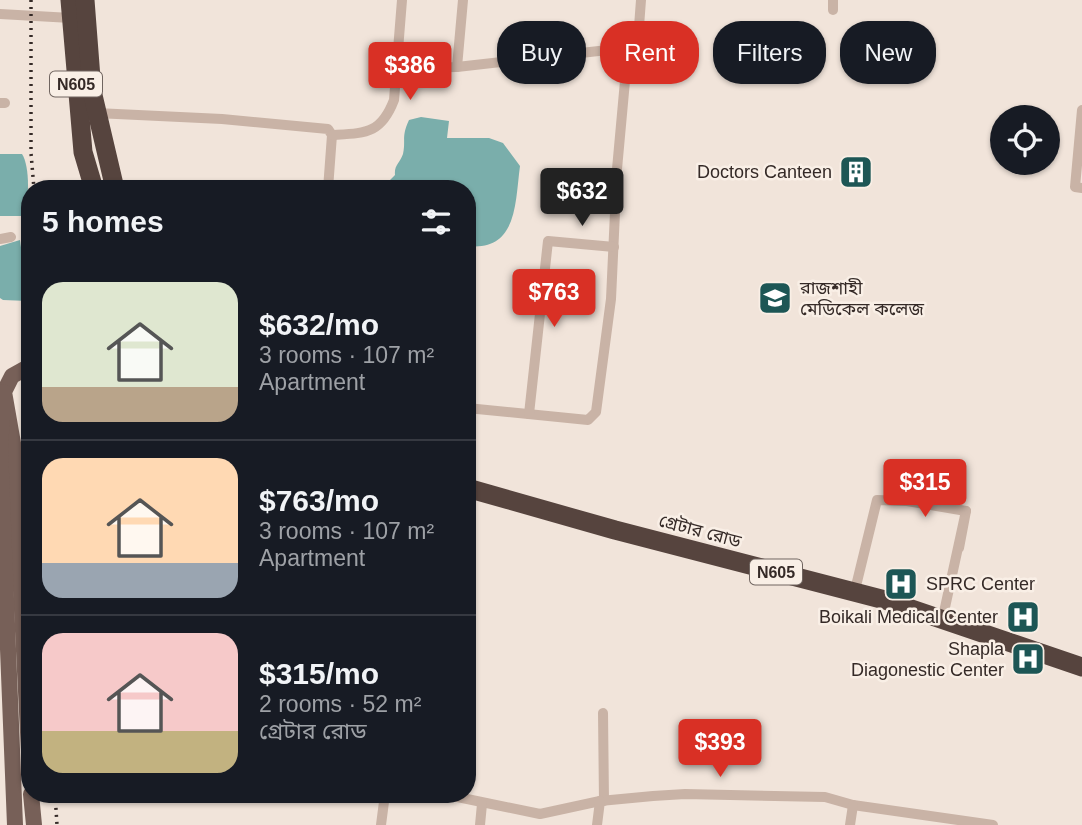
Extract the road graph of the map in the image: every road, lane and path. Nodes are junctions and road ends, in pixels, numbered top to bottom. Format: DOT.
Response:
graph roads {
  1 [pos="85,0"];
  2 [pos="402,0"];
  3 [pos="463,0"];
  4 [pos="640,0"];
  5 [pos="71,9"];
  6 [pos="0,14"];
  7 [pos="639,21"];
  8 [pos="600,51"];
  9 [pos="397,68"];
  10 [pos="457,68"];
  11 [pos="625,84"];
  12 [pos="1082,110"];
  13 [pos="96,113"];
  14 [pos="332,135"];
  15 [pos="108,164"];
  16 [pos="86,168"];
  17 [pos="84,180"];
  18 [pos="91,180"];
  19 [pos="112,180"];
  20 [pos="329,180"];
  21 [pos="1082,188"];
  22 [pos="614,247"];
  23 [pos="21,371"];
  24 [pos="4,391"];
  25 [pos="476,409"];
  26 [pos="529,414"];
  27 [pos="0,448"];
  28 [pos="476,483"];
  29 [pos="476,489"];
  30 [pos="496,492"];
  31 [pos="1,513"];
  32 [pos="729,556"];
  33 [pos="856,586"];
  34 [pos="3,598"];
  35 [pos="924,609"];
  36 [pos="944,612"];
  37 [pos="10,634"];
  38 [pos="21,648"];
  39 [pos="1082,654"];
  40 [pos="1082,667"];
  41 [pos="603,713"];
  42 [pos="602,801"];
  43 [pos="476,802"];
  44 [pos="33,803"];
  45 [pos="385,803"];
  46 [pos="482,804"];
  47 [pos="853,805"];
  48 [pos="15,825"];
  49 [pos="34,825"];
  50 [pos="382,825"];
  51 [pos="481,825"];
  52 [pos="597,825"];
  53 [pos="850,825"];
  54 [pos="993,825"];
  1 -- 13 [label="highway, N605"];
  2 -- 9 [label="street"];
  3 -- 10 [label="street"];
  4 -- 7 [label="street"];
  5 -- 6 [label="street"];
  5 -- 16 [label="highway, N605"];
  8 -- 10 [label="street"];
  9 -- 10 [label="street"];
  9 -- 14 [label="street"];
  11 -- 22 [label="street"];
  12 -- 21 [label="street"];
  13 -- 14 [label="street"];
  13 -- 15 [label="highway, N605"];
  14 -- 20 [label="street"];
  15 -- 16 [label="main road"];
  15 -- 19 [label="highway, N605"];
  16 -- 17 [label="main road"];
  16 -- 18 [label="highway, N605"];
  22 -- 26 [label="street"];
  22 -- 26 [label="street"];
  23 -- 24 [label="main road"];
  24 -- 27 [label="main road"];
  24 -- 37 [label="main road"];
  25 -- 26 [label="street"];
  27 -- 31 [label="main road"];
  28 -- 30 [label="highway, গ্রেটার রোড / N605"];
  29 -- 30 [label="highway, গ্রেটার রোড / N605"];
  30 -- 32 [label="highway, গ্রেটার রোড / N605"];
  31 -- 34 [label="main road"];
  32 -- 33 [label="highway, গ্রেটার রোড / N605"];
  32 -- 35 [label="highway, গ্রেটার রোড / N605"];
  33 -- 35 [label="highway, গ্রেটার রোড / N605"];
  33 -- 36 [label="street"];
  34 -- 37 [label="main road"];
  35 -- 36 [label="highway, গ্রেটার রোড / N605"];
  35 -- 40 [label="highway, গ্রেটার রোড / N605"];
  36 -- 39 [label="highway, গ্রেটার রোড / N605"];
  37 -- 38 [label="main road"];
  37 -- 48 [label="main road"];
  41 -- 42 [label="street"];
  42 -- 46 [label="street"];
  42 -- 47 [label="street"];
  42 -- 52 [label="street"];
  43 -- 46 [label="street"];
  44 -- 49 [label="main road"];
  45 -- 50 [label="street"];
  46 -- 51 [label="street"];
  47 -- 53 [label="street"];
  47 -- 54 [label="street"];
}
